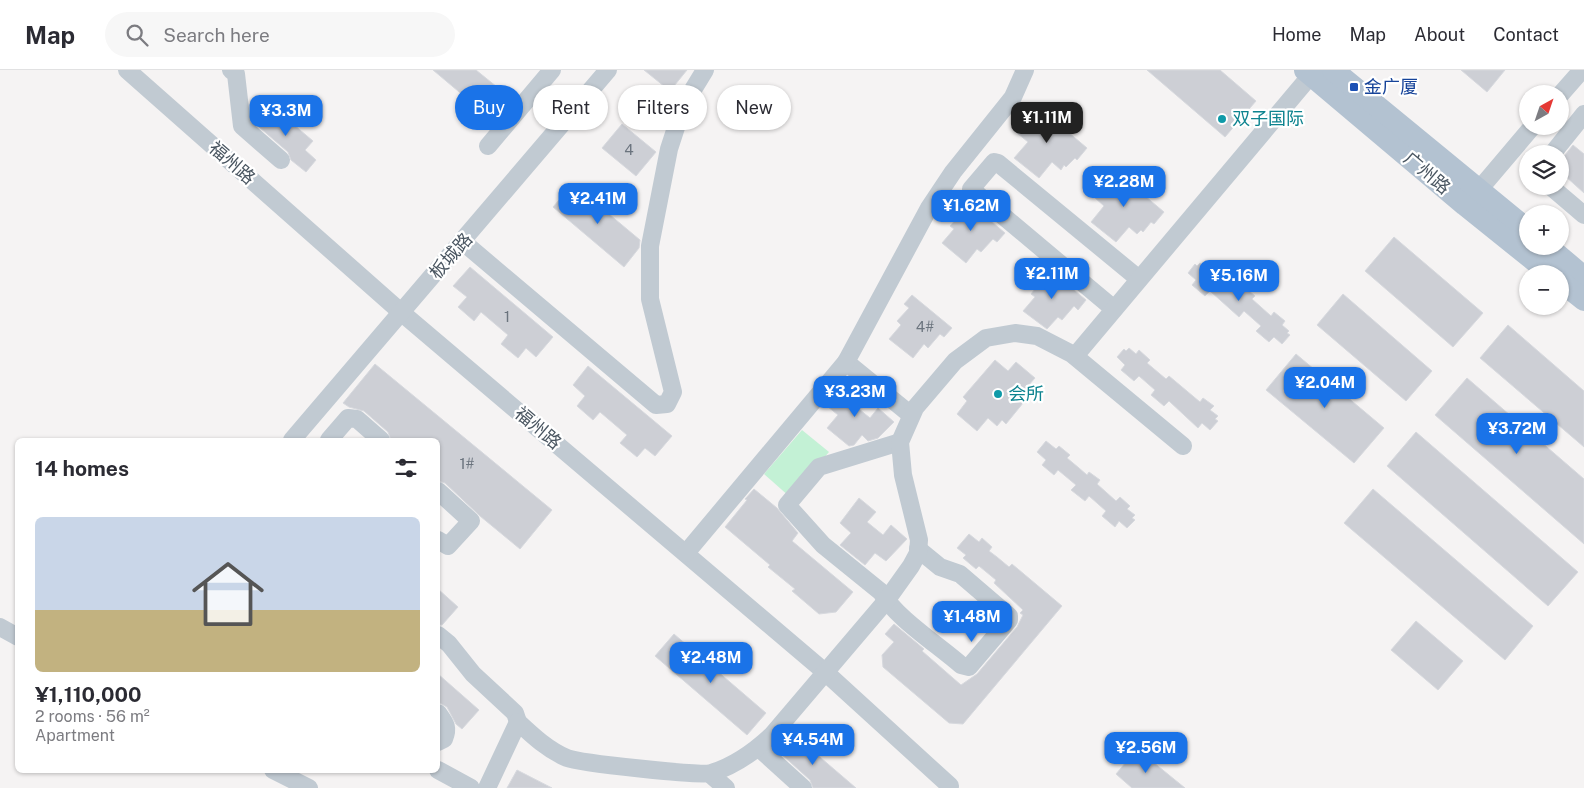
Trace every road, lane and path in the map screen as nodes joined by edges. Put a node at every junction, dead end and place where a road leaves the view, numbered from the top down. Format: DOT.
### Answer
graph roads {
  1 [pos="127,70"];
  2 [pos="231,70"];
  3 [pos="552,70"];
  4 [pos="608,70"];
  5 [pos="705,70"];
  6 [pos="1025,70"];
  7 [pos="1334,70"];
  8 [pos="1582,70"];
  9 [pos="1308,72"];
  10 [pos="1569,85"];
  11 [pos="1583,117"];
  12 [pos="1525,135"];
  13 [pos="1560,145"];
  14 [pos="488,146"];
  15 [pos="281,160"];
  16 [pos="953,172"];
  17 [pos="971,189"];
  18 [pos="1561,195"];
  19 [pos="1472,197"];
  20 [pos="1584,215"];
  21 [pos="1519,225"];
  22 [pos="463,242"];
  23 [pos="1558,255"];
  24 [pos="1542,265"];
  25 [pos="1584,277"];
  26 [pos="1139,278"];
  27 [pos="1569,288"];
  28 [pos="1584,300"];
  29 [pos="1114,309"];
  30 [pos="402,313"];
  31 [pos="1075,356"];
  32 [pos="846,362"];
  33 [pos="911,415"];
  34 [pos="294,438"];
  35 [pos="331,438"];
  36 [pos="379,438"];
  37 [pos="900,442"];
  38 [pos="1183,446"];
  39 [pos="440,493"];
  40 [pos="440,541"];
  41 [pos="918,549"];
  42 [pos="686,553"];
  43 [pos="886,601"];
  44 [pos="0,627"];
  45 [pos="15,634"];
  46 [pos="440,637"];
  47 [pos="826,672"];
  48 [pos="440,716"];
  49 [pos="518,722"];
  50 [pos="440,741"];
  51 [pos="759,748"];
  52 [pos="440,771"];
  53 [pos="279,773"];
  54 [pos="710,774"];
  55 [pos="949,787"];
  56 [pos="309,788"];
  57 [pos="471,788"];
  58 [pos="487,788"];
  59 [pos="726,788"];
  60 [pos="802,788"];
  1 -- 30 [label="street, 福州路"];
  2 -- 15 [label="street"];
  3 -- 14 [label="street"];
  4 -- 22 [label="street, 板城路"];
  5 -- 22 [label="street"];
  6 -- 16 [label="street"];
  7 -- 19 [label="main road, 广州路"];
  8 -- 10 [label="street"];
  9 -- 19 [label="main road, 广州路"];
  9 -- 26 [label="street"];
  11 -- 13 [label="street"];
  12 -- 19 [label="street"];
  16 -- 17 [label="street"];
  16 -- 32 [label="street"];
  17 -- 26 [label="street"];
  17 -- 29 [label="street"];
  18 -- 20 [label="street"];
  19 -- 21 [label="main road, 广州路"];
  19 -- 24 [label="main road, 广州路"];
  22 -- 30 [label="street, 板城路"];
  23 -- 25 [label="main road"];
  26 -- 29 [label="street"];
  27 -- 28 [label="main road"];
  29 -- 31 [label="street"];
  30 -- 34 [label="street, 板城路"];
  30 -- 42 [label="street, 福州路"];
  31 -- 33 [label="street"];
  31 -- 38 [label="street"];
  32 -- 33 [label="street"];
  32 -- 42 [label="street"];
  33 -- 37 [label="street"];
  35 -- 36 [label="street"];
  37 -- 41 [label="street"];
  37 -- 43 [label="street"];
  39 -- 40 [label="street"];
  41 -- 43 [label="street"];
  41 -- 43 [label="street"];
  42 -- 47 [label="street, 福州路"];
  43 -- 47 [label="street"];
  44 -- 45 [label="street"];
  46 -- 49 [label="street"];
  47 -- 51 [label="street"];
  47 -- 55 [label="street, 福州路"];
  48 -- 50 [label="street"];
  49 -- 54 [label="street"];
  49 -- 58 [label="street"];
  51 -- 54 [label="street"];
  51 -- 60 [label="street"];
  52 -- 57 [label="street"];
  53 -- 56 [label="street"];
  54 -- 59 [label="street"];
}
